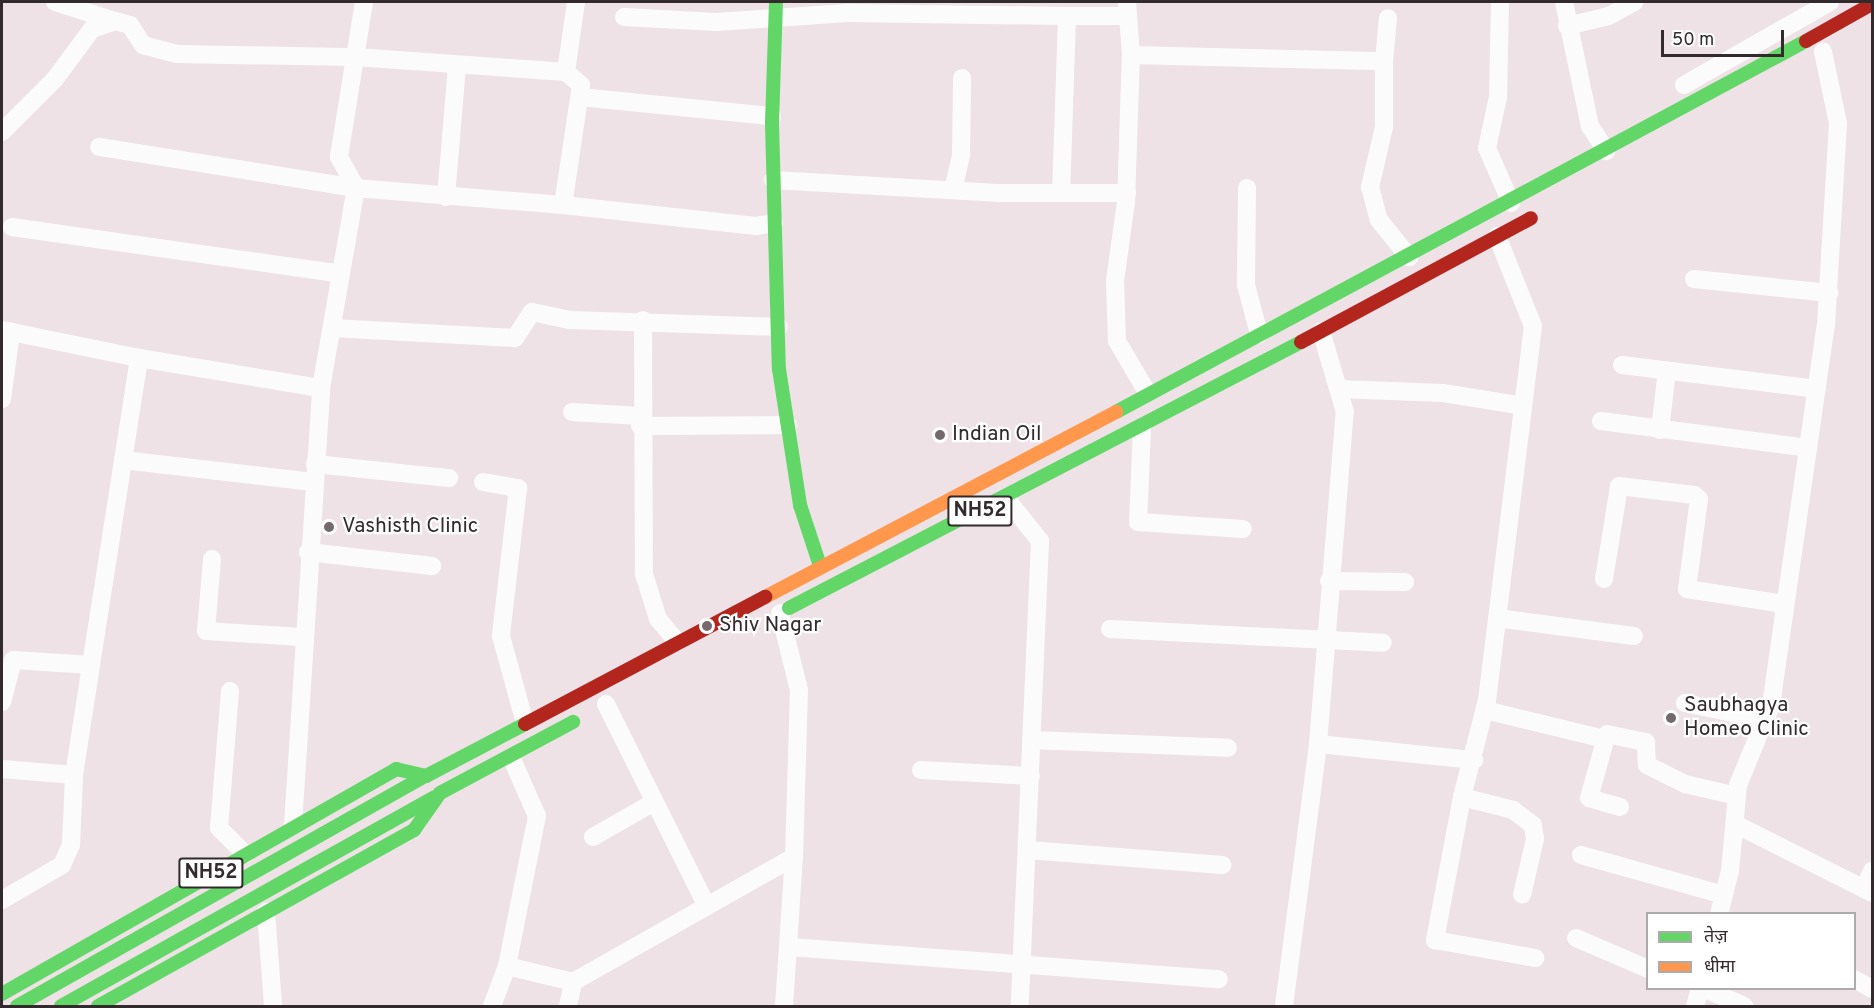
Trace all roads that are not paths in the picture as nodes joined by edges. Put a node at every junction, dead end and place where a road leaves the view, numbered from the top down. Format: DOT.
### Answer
graph roads {
  1 [pos="55,2"];
  2 [pos="363,2"];
  3 [pos="576,2"];
  4 [pos="776,2"];
  5 [pos="1500,2"];
  6 [pos="1563,2"];
  7 [pos="1634,2"];
  8 [pos="1830,2"];
  9 [pos="1872,4"];
  10 [pos="658,9"];
  11 [pos="992,9"];
  12 [pos="1127,9"];
  13 [pos="1067,16"];
  14 [pos="624,17"];
  15 [pos="1388,18"];
  16 [pos="776,20"];
  17 [pos="115,21"];
  18 [pos="1567,27"];
  19 [pos="1828,50"];
  20 [pos="1131,55"];
  21 [pos="356,57"];
  22 [pos="1384,61"];
  23 [pos="1804,64"];
  24 [pos="457,65"];
  25 [pos="566,72"];
  26 [pos="962,78"];
  27 [pos="1684,85"];
  28 [pos="580,97"];
  29 [pos="772,116"];
  30 [pos="2,132"];
  31 [pos="99,147"];
  32 [pos="1606,151"];
  33 [pos="773,180"];
  34 [pos="356,188"];
  35 [pos="1247,188"];
  36 [pos="953,190"];
  37 [pos="1061,193"];
  38 [pos="1127,193"];
  39 [pos="446,197"];
  40 [pos="1511,203"];
  41 [pos="563,205"];
  42 [pos="1546,210"];
  43 [pos="774,223"];
  44 [pos="12,227"];
  45 [pos="1497,236"];
  46 [pos="1409,256"];
  47 [pos="341,274"];
  48 [pos="1694,279"];
  49 [pos="1829,293"];
  50 [pos="642,320"];
  51 [pos="779,327"];
  52 [pos="332,328"];
  53 [pos="1321,331"];
  54 [pos="6,332"];
  55 [pos="1259,334"];
  56 [pos="139,358"];
  57 [pos="1622,364"];
  58 [pos="1667,370"];
  59 [pos="321,388"];
  60 [pos="1339,389"];
  61 [pos="1817,389"];
  62 [pos="1147,392"];
  63 [pos="2,399"];
  64 [pos="1523,406"];
  65 [pos="572,412"];
  66 [pos="640,421"];
  67 [pos="1601,421"];
  68 [pos="788,425"];
  69 [pos="1142,428"];
  70 [pos="1660,430"];
  71 [pos="1808,448"];
  72 [pos="123,460"];
  73 [pos="315,464"];
  74 [pos="448,478"];
  75 [pos="314,482"];
  76 [pos="483,482"];
  77 [pos="1006,498"];
  78 [pos="1243,529"];
  79 [pos="308,552"];
  80 [pos="212,559"];
  81 [pos="432,566"];
  82 [pos="820,566"];
  83 [pos="1604,579"];
  84 [pos="1329,581"];
  85 [pos="1405,582"];
  86 [pos="1784,604"];
  87 [pos="780,612"];
  88 [pos="1497,618"];
  89 [pos="761,622"];
  90 [pos="1110,629"];
  91 [pos="1634,636"];
  92 [pos="301,637"];
  93 [pos="677,642"];
  94 [pos="1323,643"];
  95 [pos="1383,643"];
  96 [pos="92,665"];
  97 [pos="230,691"];
  98 [pos="2,702"];
  99 [pos="1684,703"];
  100 [pos="600,707"];
  101 [pos="1485,710"];
  102 [pos="1765,720"];
  103 [pos="525,723"];
  104 [pos="1605,739"];
  105 [pos="1032,740"];
  106 [pos="1318,744"];
  107 [pos="1228,748"];
  108 [pos="512,757"];
  109 [pos="1474,760"];
  110 [pos="2,769"];
  111 [pos="921,770"];
  112 [pos="74,775"];
  113 [pos="426,776"];
  114 [pos="1031,776"];
  115 [pos="1462,796"];
  116 [pos="1737,796"];
  117 [pos="435,797"];
  118 [pos="654,802"];
  119 [pos="1620,807"];
  120 [pos="1735,824"];
  121 [pos="293,825"];
  122 [pos="593,837"];
  123 [pos="1028,850"];
  124 [pos="245,854"];
  125 [pos="1581,855"];
  126 [pos="794,857"];
  127 [pos="1222,865"];
  128 [pos="1872,871"];
  129 [pos="1868,891"];
  130 [pos="1522,895"];
  131 [pos="1724,895"];
  132 [pos="2,900"];
  133 [pos="706,905"];
  134 [pos="266,912"];
  135 [pos="1720,912"];
  136 [pos="1575,938"];
  137 [pos="790,946"];
  138 [pos="1535,958"];
  139 [pos="507,966"];
  140 [pos="1024,968"];
  141 [pos="1646,969"];
  142 [pos="1220,979"];
  143 [pos="1856,980"];
  144 [pos="573,982"];
  145 [pos="1872,989"];
  146 [pos="1701,990"];
  147 [pos="1707,990"];
  148 [pos="2,994"];
  149 [pos="17,1006"];
  150 [pos="61,1006"];
  151 [pos="98,1006"];
  152 [pos="273,1006"];
  153 [pos="492,1006"];
  154 [pos="568,1006"];
  155 [pos="784,1006"];
  156 [pos="1020,1006"];
  157 [pos="1284,1006"];
  158 [pos="1695,1006"];
  159 [pos="1744,1006"];
  1 -- 17 [label="street"];
  2 -- 21 [label="street"];
  3 -- 25 [label="street"];
  4 -- 16 [label="main road"];
  5 -- 40 [label="street"];
  6 -- 18 [label="street"];
  7 -- 18 [label="street"];
  8 -- 27 [label="street"];
  9 -- 32 [label="main road, NH52"];
  10 -- 14 [label="street"];
  10 -- 16 [label="street"];
  11 -- 13 [label="street"];
  11 -- 16 [label="street"];
  12 -- 13 [label="street"];
  12 -- 20 [label="street"];
  13 -- 37 [label="street"];
  15 -- 22 [label="street"];
  16 -- 29 [label="main road"];
  17 -- 21 [label="street"];
  17 -- 30 [label="street"];
  18 -- 32 [label="street"];
  19 -- 23 [label="main road"];
  19 -- 49 [label="street"];
  20 -- 22 [label="street"];
  20 -- 38 [label="street"];
  21 -- 24 [label="street"];
  21 -- 34 [label="street"];
  22 -- 46 [label="street"];
  24 -- 25 [label="street"];
  24 -- 39 [label="street"];
  25 -- 28 [label="street"];
  26 -- 36 [label="street"];
  28 -- 29 [label="street"];
  28 -- 41 [label="street"];
  29 -- 33 [label="main road"];
  31 -- 34 [label="street"];
  32 -- 40 [label="main road, NH52"];
  33 -- 36 [label="street"];
  33 -- 43 [label="main road"];
  34 -- 39 [label="street"];
  34 -- 47 [label="street"];
  35 -- 55 [label="street"];
  36 -- 37 [label="street"];
  37 -- 38 [label="street"];
  38 -- 62 [label="street"];
  39 -- 41 [label="street"];
  40 -- 46 [label="main road, NH52"];
  41 -- 43 [label="street"];
  42 -- 45 [label="main road, NH52"];
  43 -- 51 [label="main road"];
  44 -- 47 [label="street"];
  45 -- 53 [label="main road, NH52"];
  45 -- 64 [label="street"];
  46 -- 55 [label="main road, NH52"];
  47 -- 52 [label="street"];
  48 -- 49 [label="street"];
  49 -- 61 [label="street"];
  50 -- 51 [label="street"];
  50 -- 52 [label="street"];
  50 -- 66 [label="street"];
  51 -- 68 [label="main road"];
  52 -- 59 [label="street"];
  53 -- 60 [label="street"];
  53 -- 69 [label="main road, NH52"];
  54 -- 56 [label="street"];
  54 -- 63 [label="street"];
  55 -- 62 [label="main road, NH52"];
  56 -- 59 [label="street"];
  56 -- 72 [label="street"];
  57 -- 58 [label="street"];
  58 -- 61 [label="street"];
  58 -- 70 [label="street"];
  59 -- 73 [label="street"];
  60 -- 64 [label="street"];
  60 -- 84 [label="street"];
  61 -- 71 [label="street"];
  62 -- 82 [label="main road, NH52"];
  64 -- 88 [label="street"];
  65 -- 66 [label="street"];
  66 -- 68 [label="street"];
  66 -- 93 [label="street"];
  67 -- 70 [label="street"];
  68 -- 82 [label="main road"];
  69 -- 77 [label="main road, NH52"];
  69 -- 78 [label="street"];
  70 -- 71 [label="street"];
  71 -- 86 [label="street"];
  72 -- 75 [label="street"];
  72 -- 96 [label="street"];
  73 -- 74 [label="street"];
  73 -- 75 [label="street"];
  75 -- 79 [label="street"];
  76 -- 103 [label="street"];
  77 -- 87 [label="main road, NH52"];
  77 -- 105 [label="street"];
  79 -- 81 [label="street"];
  79 -- 92 [label="street"];
  80 -- 92 [label="street"];
  82 -- 93 [label="main road, NH52"];
  83 -- 86 [label="street"];
  84 -- 85 [label="street"];
  84 -- 94 [label="street"];
  86 -- 102 [label="street"];
  87 -- 89 [label="main road, NH52"];
  87 -- 126 [label="street"];
  88 -- 91 [label="street"];
  88 -- 101 [label="street"];
  90 -- 94 [label="street"];
  92 -- 121 [label="street"];
  93 -- 103 [label="main road, NH52"];
  94 -- 95 [label="street"];
  94 -- 106 [label="street"];
  96 -- 98 [label="street"];
  96 -- 112 [label="street"];
  97 -- 124 [label="street"];
  99 -- 102 [label="street"];
  100 -- 108 [label="main road"];
  100 -- 118 [label="street"];
  101 -- 104 [label="street"];
  101 -- 109 [label="street"];
  102 -- 116 [label="street"];
  103 -- 113 [label="main road, NH52"];
  104 -- 116 [label="street"];
  104 -- 119 [label="street"];
  105 -- 107 [label="street"];
  105 -- 114 [label="street"];
  106 -- 109 [label="street"];
  106 -- 157 [label="street"];
  108 -- 117 [label="main road"];
  108 -- 139 [label="street"];
  109 -- 115 [label="street"];
  110 -- 112 [label="street"];
  111 -- 114 [label="street"];
  112 -- 132 [label="street"];
  113 -- 121 [label="main road, NH52"];
  113 -- 149 [label="main road"];
  114 -- 123 [label="street"];
  115 -- 130 [label="street"];
  115 -- 138 [label="street"];
  116 -- 120 [label="street"];
  117 -- 134 [label="main road, NH52"];
  117 -- 150 [label="main road"];
  118 -- 122 [label="street"];
  118 -- 133 [label="street"];
  120 -- 129 [label="street"];
  120 -- 131 [label="street"];
  121 -- 124 [label="main road, NH52"];
  123 -- 127 [label="street"];
  123 -- 140 [label="street"];
  124 -- 148 [label="main road, NH52"];
  125 -- 131 [label="street"];
  126 -- 133 [label="street"];
  126 -- 137 [label="street"];
  128 -- 129 [label="street"];
  131 -- 135 [label="street"];
  133 -- 144 [label="street"];
  134 -- 151 [label="main road, NH52"];
  134 -- 152 [label="street"];
  136 -- 141 [label="street"];
  137 -- 140 [label="street"];
  137 -- 155 [label="street"];
  139 -- 144 [label="street"];
  139 -- 153 [label="street"];
  140 -- 142 [label="street"];
  140 -- 156 [label="street"];
  143 -- 145 [label="street"];
  144 -- 154 [label="street"];
  146 -- 158 [label="street"];
  147 -- 159 [label="street"];
}
